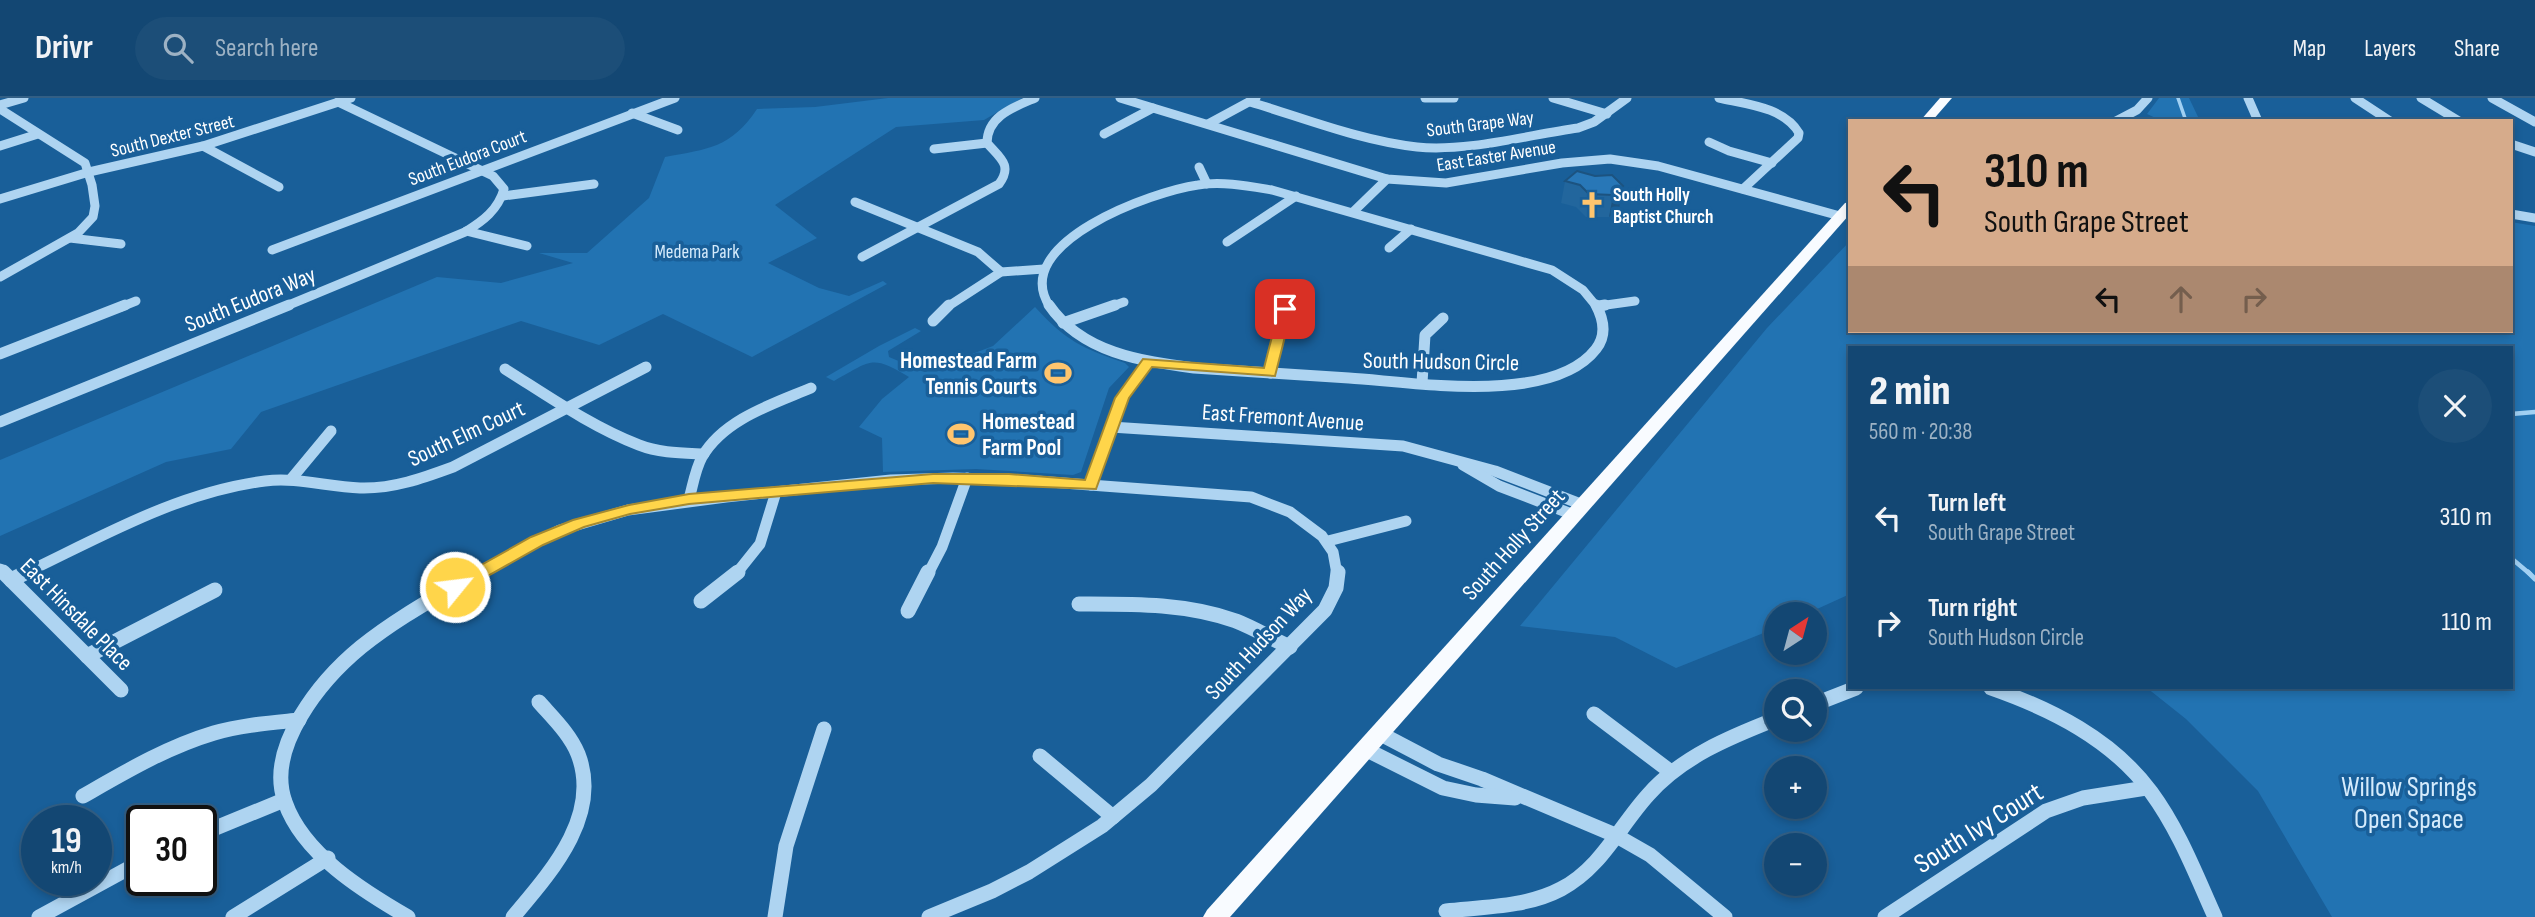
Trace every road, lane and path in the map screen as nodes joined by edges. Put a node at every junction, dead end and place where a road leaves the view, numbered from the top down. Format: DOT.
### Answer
graph roads {
  1 [pos="24,98"];
  2 [pos="351,98"];
  3 [pos="675,98"];
  4 [pos="1035,98"];
  5 [pos="1120,98"];
  6 [pos="1425,98"];
  7 [pos="1454,98"];
  8 [pos="1553,98"];
  9 [pos="1627,98"];
  10 [pos="1719,98"];
  11 [pos="1946,98"];
  12 [pos="2148,98"];
  13 [pos="2248,98"];
  14 [pos="2355,98"];
  15 [pos="2421,98"];
  16 [pos="2492,98"];
  17 [pos="1253,100"];
  18 [pos="338,102"];
  19 [pos="0,107"];
  20 [pos="1153,108"];
  21 [pos="632,113"];
  22 [pos="1607,114"];
  23 [pos="1928,119"];
  24 [pos="2120,119"];
  25 [pos="2257,119"];
  26 [pos="2387,119"];
  27 [pos="2456,119"];
  28 [pos="2535,122"];
  29 [pos="1208,124"];
  30 [pos="678,130"];
  31 [pos="38,134"];
  32 [pos="1104,134"];
  33 [pos="1709,142"];
  34 [pos="987,143"];
  35 [pos="2513,145"];
  36 [pos="0,146"];
  37 [pos="203,146"];
  38 [pos="934,149"];
  39 [pos="2535,152"];
  40 [pos="1772,163"];
  41 [pos="1199,167"];
  42 [pos="481,170"];
  43 [pos="89,172"];
  44 [pos="1387,179"];
  45 [pos="594,184"];
  46 [pos="1207,184"];
  47 [pos="279,187"];
  48 [pos="1743,189"];
  49 [pos="503,196"];
  50 [pos="1296,196"];
  51 [pos="0,199"];
  52 [pos="855,202"];
  53 [pos="1845,211"];
  54 [pos="1353,212"];
  55 [pos="2513,214"];
  56 [pos="2535,218"];
  57 [pos="919,229"];
  58 [pos="1411,229"];
  59 [pos="466,230"];
  60 [pos="70,238"];
  61 [pos="1227,242"];
  62 [pos="121,244"];
  63 [pos="527,246"];
  64 [pos="1390,248"];
  65 [pos="272,250"];
  66 [pos="862,257"];
  67 [pos="1044,269"];
  68 [pos="1001,272"];
  69 [pos="0,277"];
  70 [pos="136,301"];
  71 [pos="1635,301"];
  72 [pos="1124,302"];
  73 [pos="1598,306"];
  74 [pos="1285,309"];
  75 [pos="1443,318"];
  76 [pos="933,321"];
  77 [pos="1063,323"];
  78 [pos="0,354"];
  79 [pos="1148,362"];
  80 [pos="646,367"];
  81 [pos="505,369"];
  82 [pos="1270,373"];
  83 [pos="1422,383"];
  84 [pos="811,388"];
  85 [pos="568,408"];
  86 [pos="0,422"];
  87 [pos="1111,427"];
  88 [pos="331,430"];
  89 [pos="704,454"];
  90 [pos="292,478"];
  91 [pos="967,478"];
  92 [pos="1091,485"];
  93 [pos="776,492"];
  94 [pos="689,499"];
  95 [pos="1578,510"];
  96 [pos="1406,521"];
  97 [pos="1328,541"];
  98 [pos="0,569"];
  99 [pos="11,580"];
  100 [pos="215,590"];
  101 [pos="701,601"];
  102 [pos="1079,604"];
  103 [pos="908,611"];
  104 [pos="1290,647"];
  105 [pos="87,656"];
  106 [pos="1853,689"];
  107 [pos="1995,689"];
  108 [pos="121,690"];
  109 [pos="1827,699"];
  110 [pos="539,702"];
  111 [pos="1594,714"];
  112 [pos="299,720"];
  113 [pos="1764,724"];
  114 [pos="824,729"];
  115 [pos="1372,741"];
  116 [pos="1040,756"];
  117 [pos="1671,772"];
  118 [pos="2146,788"];
  119 [pos="83,796"];
  120 [pos="284,800"];
  121 [pos="1113,817"];
  122 [pos="217,827"];
  123 [pos="1615,835"];
  124 [pos="328,858"];
  125 [pos="126,871"];
  126 [pos="1446,911"];
  127 [pos="39,917"];
  128 [pos="233,917"];
  129 [pos="408,917"];
  130 [pos="513,917"];
  131 [pos="775,917"];
  132 [pos="929,917"];
  133 [pos="1215,917"];
  134 [pos="1725,917"];
  135 [pos="1885,917"];
  136 [pos="2215,917"];
  1 -- 19 [label="street"];
  2 -- 18 [label="street, South Dexter Street"];
  3 -- 21 [label="street, South Eudora Court"];
  4 -- 34 [label="street"];
  5 -- 20 [label="street, East Easter Avenue"];
  6 -- 7 [label="street"];
  8 -- 22 [label="street"];
  9 -- 22 [label="street, South Grape Way"];
  10 -- 40 [label="street"];
  11 -- 23 [label="main road"];
  12 -- 24 [label="street"];
  13 -- 25 [label="street"];
  14 -- 26 [label="street"];
  15 -- 27 [label="street"];
  16 -- 28 [label="street"];
  17 -- 22 [label="street, South Grape Way"];
  17 -- 29 [label="street"];
  18 -- 37 [label="street, South Dexter Street"];
  18 -- 42 [label="street"];
  19 -- 31 [label="street"];
  20 -- 29 [label="street, East Easter Avenue"];
  20 -- 32 [label="street"];
  21 -- 30 [label="street"];
  21 -- 42 [label="street, South Eudora Court"];
  29 -- 44 [label="street, East Easter Avenue"];
  31 -- 36 [label="street"];
  31 -- 43 [label="street"];
  33 -- 40 [label="street"];
  34 -- 38 [label="street"];
  34 -- 57 [label="street"];
  35 -- 39 [label="street"];
  37 -- 43 [label="street, South Dexter Street"];
  37 -- 47 [label="street"];
  40 -- 48 [label="street"];
  41 -- 46 [label="street"];
  42 -- 49 [label="street"];
  42 -- 65 [label="street, South Eudora Court"];
  43 -- 51 [label="street, South Dexter Street"];
  43 -- 60 [label="street"];
  44 -- 48 [label="street, East Easter Avenue"];
  44 -- 54 [label="street"];
  45 -- 49 [label="street"];
  46 -- 50 [label="street"];
  46 -- 67 [label="street"];
  48 -- 53 [label="street, East Easter Avenue"];
  49 -- 59 [label="street, South Eudora Way"];
  50 -- 54 [label="street"];
  50 -- 61 [label="street"];
  52 -- 57 [label="street"];
  53 -- 95 [label="main road, South Holly Street"];
  54 -- 58 [label="street"];
  55 -- 56 [label="street"];
  57 -- 66 [label="street"];
  57 -- 68 [label="street"];
  58 -- 64 [label="street"];
  58 -- 73 [label="street"];
  59 -- 63 [label="street"];
  59 -- 86 [label="street, South Eudora Way"];
  60 -- 62 [label="street"];
  60 -- 69 [label="street"];
  67 -- 68 [label="street"];
  67 -- 77 [label="street"];
  68 -- 76 [label="street"];
  70 -- 78 [label="street"];
  71 -- 73 [label="street"];
  72 -- 77 [label="street"];
  73 -- 83 [label="street, South Hudson Circle"];
  74 -- 82 [label="street"];
  75 -- 83 [label="street"];
  77 -- 79 [label="street, South Hudson Circle"];
  79 -- 82 [label="street, South Hudson Circle"];
  79 -- 87 [label="street"];
  80 -- 85 [label="street, South Elm Court"];
  81 -- 85 [label="street"];
  82 -- 83 [label="street, South Hudson Circle"];
  84 -- 89 [label="street"];
  85 -- 89 [label="street"];
  85 -- 90 [label="street, South Elm Court"];
  87 -- 92 [label="street"];
  87 -- 95 [label="street, East Fremont Avenue"];
  88 -- 90 [label="street"];
  89 -- 94 [label="street"];
  90 -- 99 [label="street, South Elm Court"];
  91 -- 92 [label="street"];
  91 -- 93 [label="street"];
  91 -- 103 [label="street"];
  92 -- 97 [label="street"];
  93 -- 94 [label="street"];
  93 -- 101 [label="street"];
  94 -- 112 [label="street"];
  95 -- 115 [label="main road, South Holly Street"];
  96 -- 97 [label="street"];
  97 -- 104 [label="street, South Hudson Way"];
  98 -- 99 [label="street, East Hinsdale Place"];
  99 -- 105 [label="street, East Hinsdale Place"];
  100 -- 105 [label="street"];
  102 -- 104 [label="street"];
  104 -- 121 [label="street, South Hudson Way"];
  105 -- 108 [label="street, East Hinsdale Place"];
  106 -- 109 [label="street"];
  107 -- 118 [label="street"];
  110 -- 130 [label="street"];
  111 -- 117 [label="street"];
  112 -- 119 [label="street"];
  112 -- 120 [label="street"];
  113 -- 117 [label="street"];
  114 -- 131 [label="street"];
  115 -- 123 [label="street"];
  115 -- 133 [label="main road, South Holly Street"];
  116 -- 121 [label="street"];
  117 -- 123 [label="street"];
  118 -- 135 [label="street, South Ivy Court"];
  118 -- 136 [label="street"];
  120 -- 122 [label="street"];
  120 -- 124 [label="street"];
  121 -- 132 [label="street, South Hudson Way"];
  123 -- 126 [label="street"];
  123 -- 134 [label="street"];
  124 -- 128 [label="street"];
  124 -- 129 [label="street"];
  125 -- 127 [label="street"];
}
